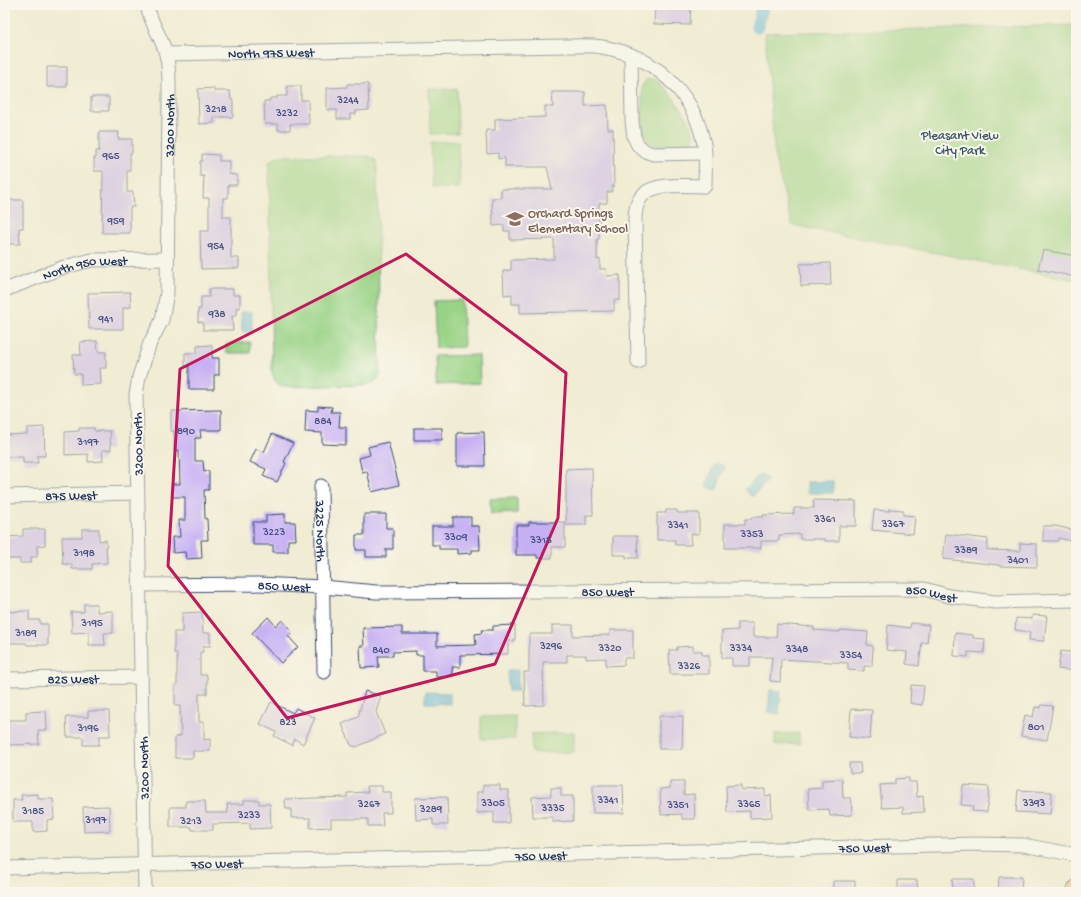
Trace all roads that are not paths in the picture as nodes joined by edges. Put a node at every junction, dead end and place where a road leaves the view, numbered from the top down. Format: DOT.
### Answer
graph roads {
  1 [pos="147,5"];
  2 [pos="166,54"];
  3 [pos="631,55"];
  4 [pos="704,153"];
  5 [pos="167,260"];
  6 [pos="5,290"];
  7 [pos="638,362"];
  8 [pos="321,486"];
  9 [pos="137,494"];
  10 [pos="5,496"];
  11 [pos="139,585"];
  12 [pos="323,587"];
  13 [pos="1076,600"];
  14 [pos="324,672"];
  15 [pos="141,677"];
  16 [pos="5,679"];
  17 [pos="1076,855"];
  18 [pos="145,864"];
  19 [pos="5,868"];
  20 [pos="145,892"];
  1 -- 2 [label="street, 3200 North"];
  2 -- 3 [label="street, North 975 West"];
  2 -- 5 [label="street, 3200 North"];
  3 -- 4 [label="street, North 975 West"];
  3 -- 4 [label="street"];
  4 -- 7 [label="street, North 975 West"];
  5 -- 6 [label="street, North 950 West"];
  5 -- 9 [label="street, 3200 North"];
  8 -- 12 [label="street, 3225 North"];
  9 -- 10 [label="street, 875 West"];
  9 -- 11 [label="street, 3200 North"];
  11 -- 12 [label="street, 850 West"];
  11 -- 15 [label="street, 3200 North"];
  12 -- 13 [label="street, 850 West"];
  12 -- 14 [label="street, 3225 North"];
  15 -- 16 [label="street, 825 West"];
  15 -- 18 [label="street, 3200 North"];
  17 -- 18 [label="street, 750 West"];
  18 -- 19 [label="street, 750 West"];
  18 -- 20 [label="street, 3200 North"];
}
